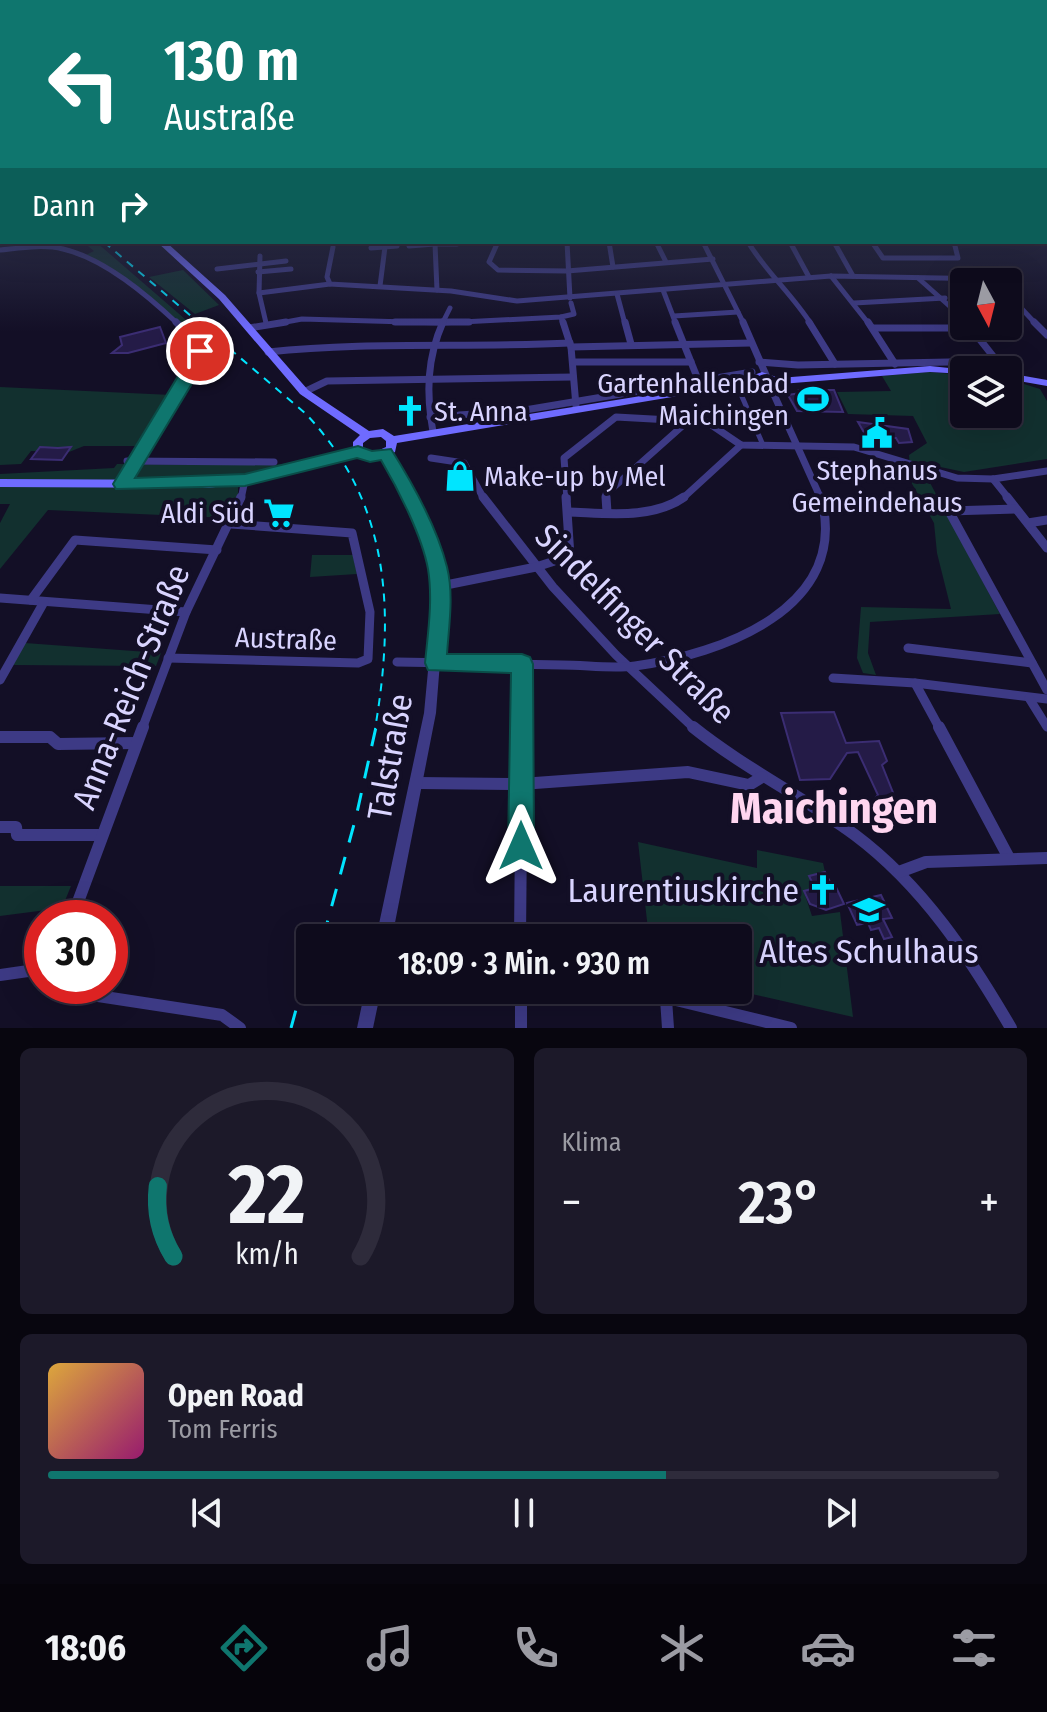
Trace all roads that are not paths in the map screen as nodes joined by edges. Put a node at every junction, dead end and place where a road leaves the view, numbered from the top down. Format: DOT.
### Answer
graph roads {
  1 [pos="163,244"];
  2 [pos="435,244"];
  3 [pos="457,244"];
  4 [pos="501,244"];
  5 [pos="567,244"];
  6 [pos="609,244"];
  7 [pos="657,244"];
  8 [pos="704,244"];
  9 [pos="750,244"];
  10 [pos="791,244"];
  11 [pos="835,244"];
  12 [pos="873,244"];
  13 [pos="954,244"];
  14 [pos="397,246"];
  15 [pos="409,246"];
  16 [pos="333,247"];
  17 [pos="385,247"];
  18 [pos="371,248"];
  19 [pos="0,250"];
  20 [pos="883,258"];
  21 [pos="713,259"];
  22 [pos="260,260"];
  23 [pos="286,261"];
  24 [pos="666,262"];
  25 [pos="613,267"];
  26 [pos="217,269"];
  27 [pos="291,269"];
  28 [pos="567,271"];
  29 [pos="258,272"];
  30 [pos="831,276"];
  31 [pos="853,276"];
  32 [pos="809,277"];
  33 [pos="894,277"];
  34 [pos="918,278"];
  35 [pos="950,279"];
  36 [pos="777,280"];
  37 [pos="725,283"];
  38 [pos="330,284"];
  39 [pos="380,286"];
  40 [pos="437,290"];
  41 [pos="663,290"];
  42 [pos="259,293"];
  43 [pos="617,294"];
  44 [pos="945,298"];
  45 [pos="570,301"];
  46 [pos="854,303"];
  47 [pos="950,304"];
  48 [pos="450,308"];
  49 [pos="1022,309"];
  50 [pos="738,312"];
  51 [pos="674,316"];
  52 [pos="561,317"];
  53 [pos="266,323"];
  54 [pos="442,323"];
  55 [pos="950,327"];
  56 [pos="249,328"];
  57 [pos="873,328"];
  58 [pos="1047,335"];
  59 [pos="981,340"];
  60 [pos="751,343"];
  61 [pos="631,344"];
  62 [pos="684,344"];
  63 [pos="570,345"];
  64 [pos="431,348"];
  65 [pos="268,352"];
  66 [pos="995,356"];
  67 [pos="573,362"];
  68 [pos="691,362"];
  69 [pos="759,362"];
  70 [pos="950,362"];
  71 [pos="835,364"];
  72 [pos="895,364"];
  73 [pos="950,371"];
  74 [pos="752,372"];
  75 [pos="573,377"];
  76 [pos="762,379"];
  77 [pos="1022,379"];
  78 [pos="426,380"];
  79 [pos="699,382"];
  80 [pos="1047,383"];
  81 [pos="775,384"];
  82 [pos="304,392"];
  83 [pos="740,392"];
  84 [pos="577,406"];
  85 [pos="430,417"];
  86 [pos="688,421"];
  87 [pos="433,432"];
  88 [pos="367,435"];
  89 [pos="392,440"];
  90 [pos="796,444"];
  91 [pos="741,445"];
  92 [pos="763,445"];
  93 [pos="358,452"];
  94 [pos="385,453"];
  95 [pos="431,458"];
  96 [pos="127,461"];
  97 [pos="137,461"];
  98 [pos="274,462"];
  99 [pos="1047,471"];
  100 [pos="993,479"];
  101 [pos="245,480"];
  102 [pos="0,483"];
  103 [pos="122,484"];
  104 [pos="1016,509"];
  105 [pos="568,512"];
  106 [pos="607,512"];
  107 [pos="1047,520"];
  108 [pos="1028,523"];
  109 [pos="231,524"];
  110 [pos="1047,548"];
  111 [pos="217,550"];
  112 [pos="536,567"];
  113 [pos="441,586"];
  114 [pos="0,598"];
  115 [pos="31,600"];
  116 [pos="44,602"];
  117 [pos="186,612"];
  118 [pos="908,648"];
  119 [pos="168,658"];
  120 [pos="397,662"];
  121 [pos="436,663"];
  122 [pos="1032,663"];
  123 [pos="522,664"];
  124 [pos="635,666"];
  125 [pos="833,678"];
  126 [pos="0,680"];
  127 [pos="915,683"];
  128 [pos="1047,690"];
  129 [pos="1029,698"];
  130 [pos="1047,699"];
  131 [pos="1047,727"];
  132 [pos="0,737"];
  133 [pos="136,743"];
  134 [pos="762,777"];
  135 [pos="418,783"];
  136 [pos="521,784"];
  137 [pos="0,827"];
  138 [pos="102,835"];
  139 [pos="1009,858"];
  140 [pos="1047,858"];
  141 [pos="899,872"];
  142 [pos="79,900"];
  143 [pos="387,924"];
  144 [pos="520,924"];
  145 [pos="24,972"];
  146 [pos="0,975"];
  147 [pos="128,1001"];
  148 [pos="370,1004"];
  149 [pos="521,1004"];
  150 [pos="666,1004"];
  151 [pos="688,1004"];
  152 [pos="240,1028"];
  153 [pos="365,1028"];
  154 [pos="521,1028"];
  155 [pos="668,1028"];
  156 [pos="791,1028"];
  157 [pos="1011,1028"];
  1 -- 56 [label="main road"];
  2 -- 3 [label="street"];
  2 -- 15 [label="street"];
  2 -- 40 [label="street"];
  4 -- 28 [label="street"];
  5 -- 28 [label="street"];
  6 -- 25 [label="street"];
  7 -- 24 [label="street"];
  8 -- 21 [label="street"];
  9 -- 36 [label="street"];
  10 -- 32 [label="street"];
  11 -- 31 [label="street"];
  12 -- 20 [label="street"];
  13 -- 20 [label="street"];
  14 -- 17 [label="street"];
  16 -- 38 [label="street"];
  17 -- 18 [label="street"];
  17 -- 39 [label="street"];
  19 -- 97 [label="street"];
  20 -- 33 [label="street"];
  21 -- 24 [label="street"];
  21 -- 37 [label="street"];
  22 -- 23 [label="street"];
  22 -- 26 [label="street"];
  22 -- 29 [label="street"];
  24 -- 25 [label="street"];
  25 -- 28 [label="street"];
  27 -- 29 [label="street"];
  28 -- 45 [label="street"];
  29 -- 42 [label="street"];
  30 -- 31 [label="street"];
  30 -- 32 [label="street"];
  30 -- 46 [label="street"];
  31 -- 33 [label="street"];
  32 -- 36 [label="street"];
  33 -- 34 [label="street"];
  34 -- 35 [label="street"];
  34 -- 44 [label="street"];
  36 -- 37 [label="street"];
  36 -- 71 [label="street"];
  37 -- 41 [label="street"];
  37 -- 50 [label="street"];
  38 -- 39 [label="street"];
  38 -- 42 [label="street"];
  39 -- 40 [label="street"];
  40 -- 45 [label="street"];
  41 -- 43 [label="street"];
  41 -- 51 [label="street"];
  42 -- 53 [label="street"];
  43 -- 45 [label="street"];
  43 -- 61 [label="street"];
  44 -- 46 [label="street"];
  44 -- 47 [label="street"];
  45 -- 52 [label="street"];
  46 -- 57 [label="street"];
  48 -- 54 [label="street"];
  49 -- 58 [label="street"];
  50 -- 51 [label="street"];
  50 -- 60 [label="street"];
  51 -- 62 [label="street"];
  52 -- 54 [label="street"];
  52 -- 63 [label="street"];
  53 -- 54 [label="street"];
  53 -- 56 [label="street"];
  54 -- 64 [label="street"];
  55 -- 57 [label="street"];
  56 -- 65 [label="main road"];
  57 -- 72 [label="street"];
  59 -- 66 [label="street"];
  60 -- 62 [label="street"];
  60 -- 69 [label="street"];
  61 -- 62 [label="street"];
  61 -- 63 [label="street"];
  62 -- 68 [label="street"];
  63 -- 64 [label="street"];
  63 -- 67 [label="street"];
  64 -- 65 [label="street"];
  64 -- 78 [label="street"];
  65 -- 82 [label="main road"];
  67 -- 68 [label="street"];
  67 -- 75 [label="street"];
  68 -- 79 [label="street"];
  69 -- 71 [label="street"];
  69 -- 76 [label="street"];
  70 -- 72 [label="street"];
  71 -- 72 [label="street"];
  73 -- 81 [label="main road"];
  74 -- 79 [label="street"];
  75 -- 78 [label="street"];
  75 -- 84 [label="street"];
  76 -- 81 [label="main road"];
  76 -- 84 [label="main road"];
  77 -- 80 [label="main road"];
  78 -- 82 [label="street"];
  78 -- 85 [label="street"];
  79 -- 84 [label="street"];
  81 -- 90 [label="street"];
  82 -- 88 [label="main road"];
  83 -- 92 [label="street"];
  84 -- 85 [label="street"];
  84 -- 87 [label="main road"];
  85 -- 87 [label="street"];
  86 -- 91 [label="street"];
  86 -- 105 [label="street"];
  86 -- 106 [label="street"];
  87 -- 89 [label="main road"];
  88 -- 89 [label="main road"];
  88 -- 93 [label="main road"];
  89 -- 94 [label="main road"];
  90 -- 92 [label="street"];
  90 -- 100 [label="street"];
  90 -- 124 [label="street"];
  91 -- 92 [label="street"];
  91 -- 106 [label="street"];
  93 -- 94 [label="main road"];
  93 -- 101 [label="main road"];
  94 -- 113 [label="street, Talstraße"];
  95 -- 112 [label="street, Sindelfinger Straße"];
  96 -- 97 [label="street"];
  97 -- 98 [label="street"];
  97 -- 103 [label="street"];
  99 -- 100 [label="street"];
  100 -- 104 [label="street"];
  101 -- 103 [label="main road"];
  101 -- 109 [label="street, Anna-Reich-Straße"];
  102 -- 103 [label="main road"];
  104 -- 108 [label="street"];
  104 -- 122 [label="street"];
  105 -- 106 [label="street"];
  105 -- 112 [label="street"];
  107 -- 108 [label="street"];
  108 -- 110 [label="street"];
  109 -- 111 [label="street, Anna-Reich-Straße"];
  109 -- 119 [label="street, Austraße"];
  111 -- 115 [label="street"];
  111 -- 117 [label="street, Anna-Reich-Straße"];
  112 -- 113 [label="street"];
  112 -- 124 [label="street, Sindelfinger Straße"];
  113 -- 121 [label="street, Talstraße"];
  114 -- 115 [label="street"];
  115 -- 116 [label="street"];
  116 -- 117 [label="street"];
  116 -- 126 [label="street"];
  117 -- 119 [label="street, Anna-Reich-Straße"];
  118 -- 122 [label="street"];
  119 -- 133 [label="street, Anna-Reich-Straße"];
  120 -- 121 [label="street"];
  121 -- 123 [label="street"];
  121 -- 135 [label="street, Talstraße"];
  122 -- 128 [label="street"];
  123 -- 124 [label="street"];
  123 -- 136 [label="street"];
  124 -- 134 [label="street, Sindelfinger Straße"];
  125 -- 127 [label="street"];
  127 -- 129 [label="street"];
  127 -- 139 [label="street"];
  129 -- 130 [label="street"];
  129 -- 131 [label="street"];
  132 -- 133 [label="street"];
  133 -- 138 [label="street, Anna-Reich-Straße"];
  134 -- 136 [label="street"];
  134 -- 141 [label="street, Sindelfinger Straße"];
  135 -- 136 [label="street"];
  135 -- 143 [label="street, Talstraße"];
  136 -- 144 [label="street"];
  137 -- 138 [label="street"];
  138 -- 142 [label="street, Anna-Reich-Straße"];
  139 -- 140 [label="street"];
  139 -- 141 [label="street"];
  141 -- 157 [label="street, Sindelfinger Straße"];
  145 -- 146 [label="street"];
  147 -- 152 [label="street"];
  148 -- 153 [label="street"];
  149 -- 154 [label="street"];
  150 -- 155 [label="street"];
  151 -- 156 [label="street"];
}
